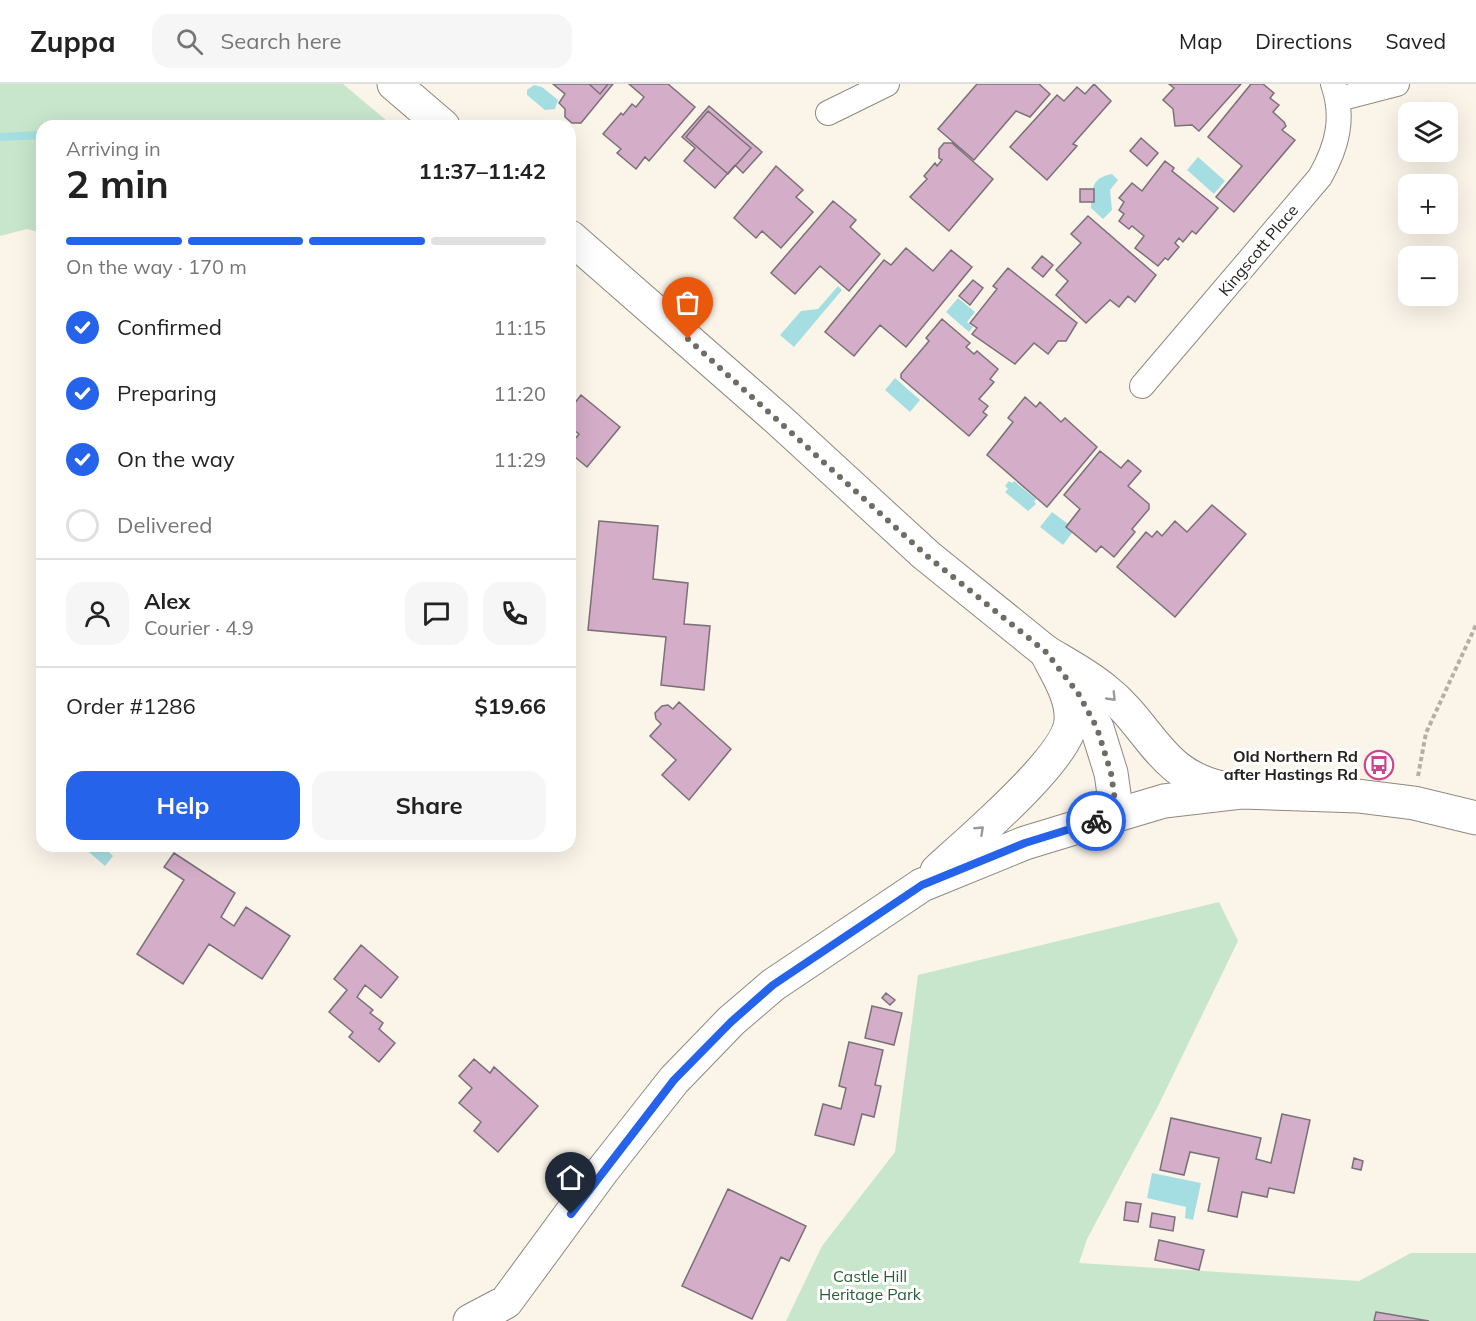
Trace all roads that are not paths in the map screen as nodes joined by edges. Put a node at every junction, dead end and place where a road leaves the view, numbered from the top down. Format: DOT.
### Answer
graph roads {
  1 [pos="394,84"];
  2 [pos="887,84"];
  3 [pos="1397,84"];
  4 [pos="1336,91"];
  5 [pos="828,113"];
  6 [pos="435,120"];
  7 [pos="576,242"];
  8 [pos="1142,386"];
  9 [pos="1046,652"];
  10 [pos="1241,792"];
  11 [pos="1117,815"];
  12 [pos="1476,818"];
  13 [pos="922,885"];
  14 [pos="504,1312"];
  15 [pos="470,1321"];
  1 -- 6 [label="main road"];
  2 -- 5 [label="street"];
  3 -- 4 [label="street, Kingscott Place"];
  4 -- 8 [label="street, Kingscott Place"];
  7 -- 9 [label="main road"];
  9 -- 10 [label="main road, one-way"];
  9 -- 11 [label="main road"];
  13 -- 9 [label="main road, one-way"];
  10 -- 11 [label="main road"];
  10 -- 12 [label="main road"];
  11 -- 13 [label="main road"];
  13 -- 14 [label="main road"];
  14 -- 15 [label="main road"];
}
